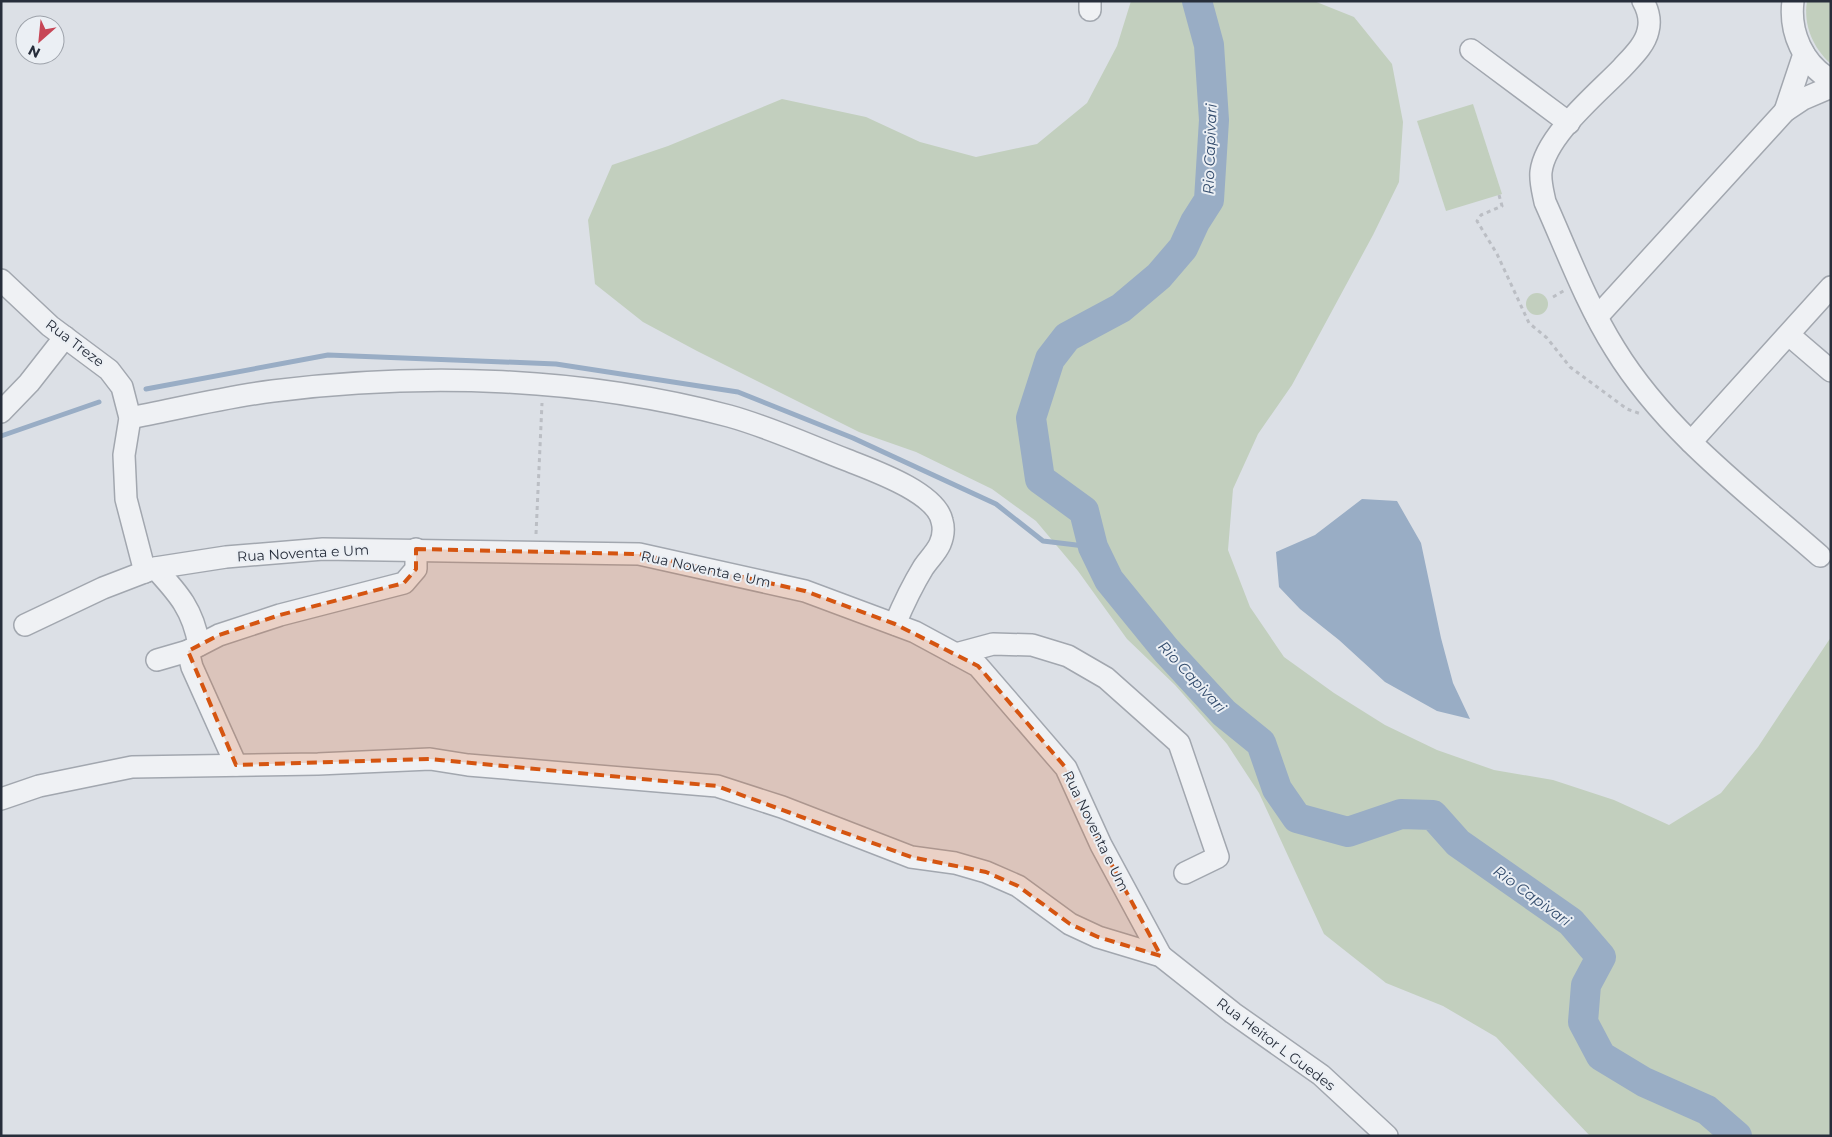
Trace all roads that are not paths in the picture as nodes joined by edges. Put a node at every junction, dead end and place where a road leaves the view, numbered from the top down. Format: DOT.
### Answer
graph roads {
  1 [pos="1643,1"];
  2 [pos="1793,1"];
  3 [pos="1471,50"];
  4 [pos="1804,54"];
  5 [pos="1831,80"];
  6 [pos="1831,87"];
  7 [pos="1785,112"];
  8 [pos="1568,123"];
  9 [pos="1,280"];
  10 [pos="1831,287"];
  11 [pos="1597,317"];
  12 [pos="1789,335"];
  13 [pos="66,337"];
  14 [pos="1831,371"];
  15 [pos="1,412"];
  16 [pos="130,418"];
  17 [pos="1690,442"];
  18 [pos="416,550"];
  19 [pos="1820,556"];
  20 [pos="150,570"];
  21 [pos="895,624"];
  22 [pos="25,625"];
  23 [pos="194,648"];
  24 [pos="956,654"];
  25 [pos="157,660"];
  26 [pos="236,765"];
  27 [pos="1,800"];
  28 [pos="1185,873"];
  29 [pos="1161,956"];
  30 [pos="1388,1136"];
  1 -- 8 [label="street"];
  2 -- 4 [label="street"];
  3 -- 8 [label="street"];
  4 -- 5 [label="street"];
  4 -- 7 [label="street"];
  6 -- 7 [label="street"];
  7 -- 11 [label="street"];
  8 -- 11 [label="street"];
  9 -- 13 [label="street, Rua Treze"];
  10 -- 12 [label="street"];
  11 -- 17 [label="street"];
  12 -- 14 [label="street"];
  12 -- 17 [label="street"];
  13 -- 15 [label="street"];
  13 -- 16 [label="street, Rua Treze"];
  16 -- 20 [label="street"];
  16 -- 21 [label="street"];
  17 -- 19 [label="street"];
  18 -- 20 [label="street, Rua Noventa e Um"];
  18 -- 21 [label="street, Rua Noventa e Um"];
  18 -- 23 [label="street"];
  20 -- 22 [label="street, Rua Noventa e Um"];
  20 -- 23 [label="street"];
  21 -- 24 [label="street, Rua Noventa e Um"];
  23 -- 25 [label="street"];
  23 -- 26 [label="street"];
  24 -- 28 [label="street"];
  24 -- 29 [label="street, Rua Noventa e Um"];
  26 -- 27 [label="street"];
  26 -- 29 [label="street"];
  29 -- 30 [label="street, Rua Heitor L Guedes"];
}
